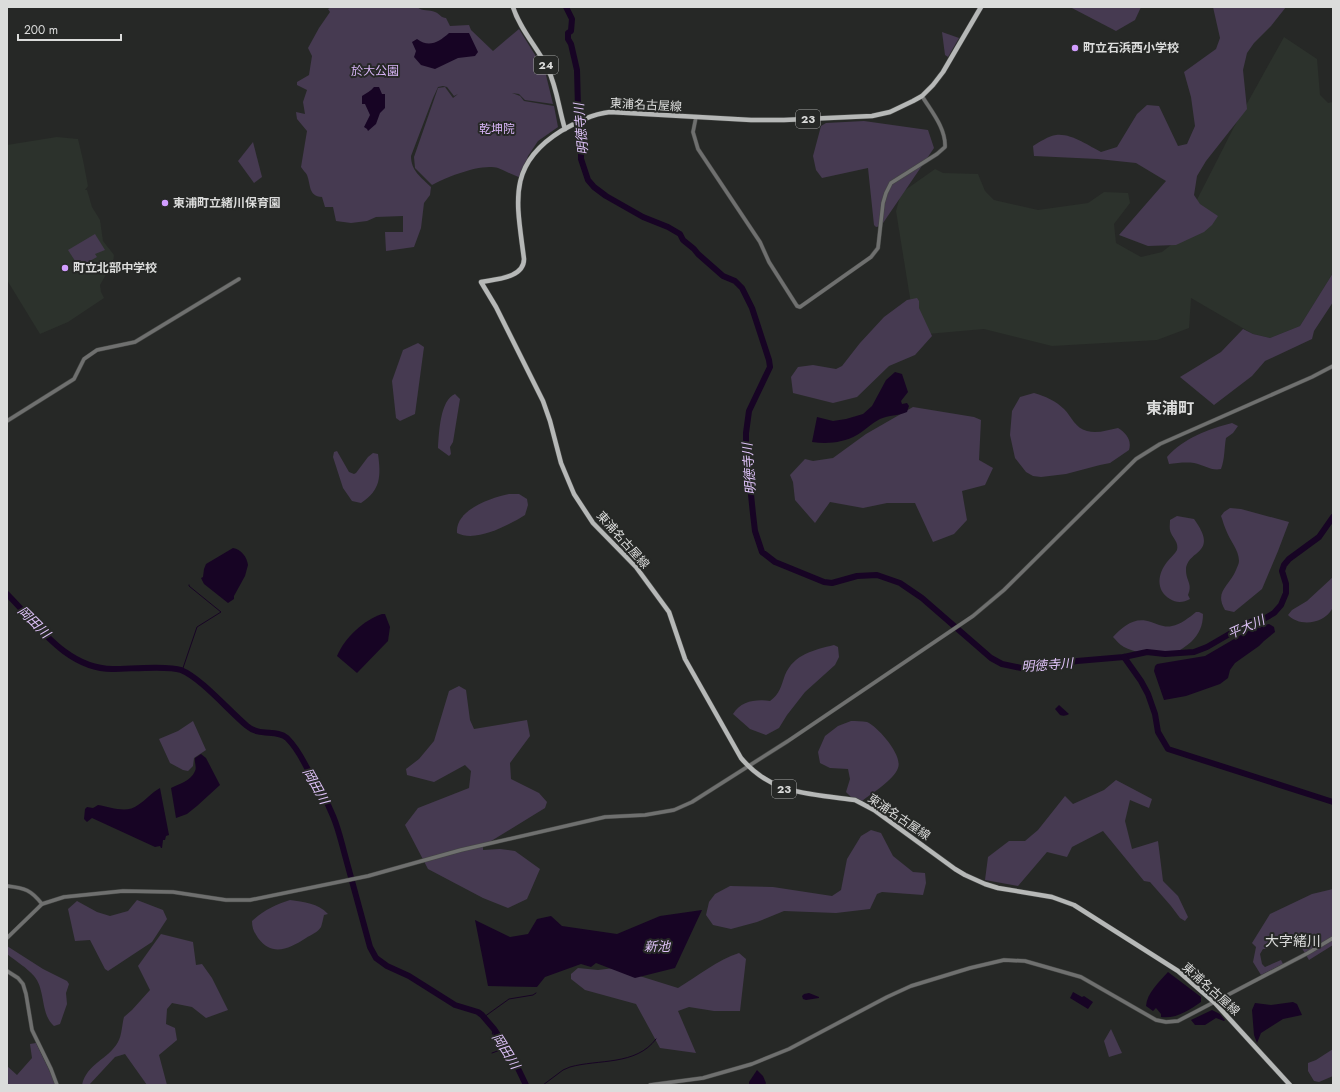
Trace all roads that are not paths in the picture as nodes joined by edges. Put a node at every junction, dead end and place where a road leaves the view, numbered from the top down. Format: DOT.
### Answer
graph roads {
  1 [pos="513,7"];
  2 [pos="981,7"];
  3 [pos="922,96"];
  4 [pos="696,117"];
  5 [pos="565,129"];
  6 [pos="239,279"];
  7 [pos="1333,366"];
  8 [pos="7,421"];
  9 [pos="748,766"];
  10 [pos="7,886"];
  11 [pos="42,904"];
  12 [pos="7,938"];
  13 [pos="1333,938"];
  14 [pos="7,971"];
  15 [pos="1215,1003"];
  16 [pos="57,1085"];
  17 [pos="650,1085"];
  18 [pos="1290,1085"];
  1 -- 5 [label="main road, 24"];
  2 -- 3 [label="main road, 東浦名古屋線 / 23"];
  3 -- 4 [label="main road, 東浦名古屋線 / 23"];
  3 -- 4 [label="street"];
  4 -- 5 [label="main road, 東浦名古屋線 / 23"];
  5 -- 9 [label="main road, 東浦名古屋線 / 23"];
  6 -- 8 [label="street"];
  7 -- 9 [label="street"];
  9 -- 11 [label="street"];
  9 -- 15 [label="main road, 東浦名古屋線 / 23"];
  10 -- 11 [label="street"];
  11 -- 12 [label="street"];
  13 -- 15 [label="street"];
  14 -- 16 [label="street"];
  15 -- 17 [label="street"];
  15 -- 18 [label="main road, 東浦名古屋線 / 23"];
}
